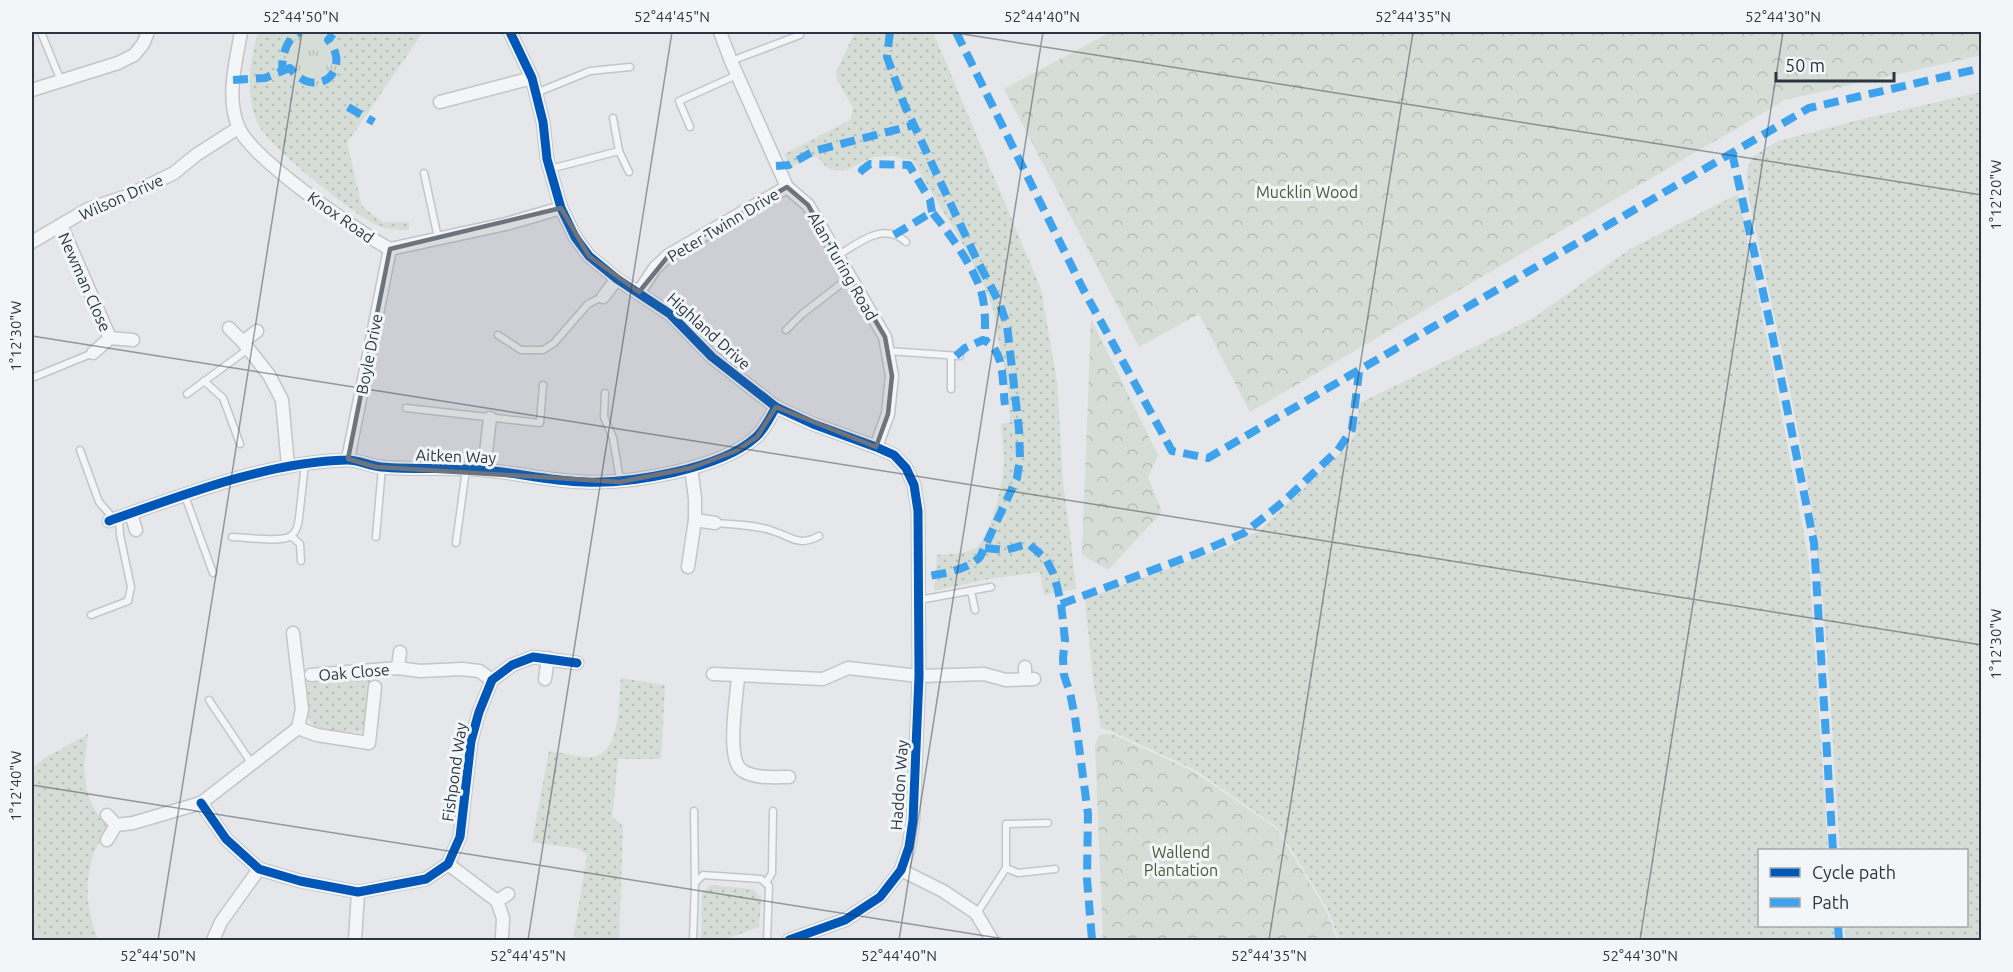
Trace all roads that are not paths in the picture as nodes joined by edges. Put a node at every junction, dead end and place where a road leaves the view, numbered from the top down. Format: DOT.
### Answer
graph roads {
  1 [pos="41,32"];
  2 [pos="148,32"];
  3 [pos="241,32"];
  4 [pos="510,32"];
  5 [pos="720,32"];
  6 [pos="800,35"];
  7 [pos="731,62"];
  8 [pos="630,67"];
  9 [pos="737,75"];
  10 [pos="532,78"];
  11 [pos="61,81"];
  12 [pos="32,90"];
  13 [pos="535,93"];
  14 [pos="440,102"];
  15 [pos="613,118"];
  16 [pos="238,128"];
  17 [pos="690,128"];
  18 [pos="619,151"];
  19 [pos="550,169"];
  20 [pos="628,172"];
  21 [pos="424,173"];
  22 [pos="787,187"];
  23 [pos="561,208"];
  24 [pos="60,225"];
  25 [pos="438,238"];
  26 [pos="32,242"];
  27 [pos="906,242"];
  28 [pos="390,249"];
  29 [pos="837,256"];
  30 [pos="850,277"];
  31 [pos="617,279"];
  32 [pos="639,292"];
  33 [pos="603,297"];
  34 [pos="229,328"];
  35 [pos="786,330"];
  36 [pos="257,331"];
  37 [pos="498,335"];
  38 [pos="110,338"];
  39 [pos="133,340"];
  40 [pos="246,345"];
  41 [pos="887,351"];
  42 [pos="93,353"];
  43 [pos="951,356"];
  44 [pos="960,356"];
  45 [pos="32,378"];
  46 [pos="204,381"];
  47 [pos="543,385"];
  48 [pos="951,389"];
  49 [pos="605,393"];
  50 [pos="187,394"];
  51 [pos="776,407"];
  52 [pos="406,408"];
  53 [pos="490,418"];
  54 [pos="240,444"];
  55 [pos="876,447"];
  56 [pos="80,450"];
  57 [pos="348,459"];
  58 [pos="306,464"];
  59 [pos="288,466"];
  60 [pos="382,467"];
  61 [pos="691,468"];
  62 [pos="466,469"];
  63 [pos="484,470"];
  64 [pos="620,483"];
  65 [pos="185,496"];
  66 [pos="131,514"];
  67 [pos="114,519"];
  68 [pos="695,520"];
  69 [pos="715,523"];
  70 [pos="136,530"];
  71 [pos="291,536"];
  72 [pos="819,536"];
  73 [pos="231,537"];
  74 [pos="376,537"];
  75 [pos="456,543"];
  76 [pos="301,561"];
  77 [pos="688,567"];
  78 [pos="213,573"];
  79 [pos="991,587"];
  80 [pos="971,591"];
  81 [pos="918,600"];
  82 [pos="975,610"];
  83 [pos="91,615"];
  84 [pos="293,633"];
  85 [pos="400,652"];
  86 [pos="548,658"];
  87 [pos="577,663"];
  88 [pos="398,668"];
  89 [pos="713,674"];
  90 [pos="311,675"];
  91 [pos="1028,675"];
  92 [pos="738,676"];
  93 [pos="919,676"];
  94 [pos="492,680"];
  95 [pos="545,680"];
  96 [pos="375,687"];
  97 [pos="209,700"];
  98 [pos="298,728"];
  99 [pos="252,764"];
  100 [pos="789,777"];
  101 [pos="201,803"];
  102 [pos="694,811"];
  103 [pos="773,811"];
  104 [pos="107,815"];
  105 [pos="1048,823"];
  106 [pos="116,825"];
  107 [pos="107,840"];
  108 [pos="448,864"];
  109 [pos="1006,868"];
  110 [pos="260,869"];
  111 [pos="1055,869"];
  112 [pos="901,870"];
  113 [pos="695,882"];
  114 [pos="766,883"];
  115 [pos="358,892"];
  116 [pos="508,894"];
  117 [pos="497,901"];
  118 [pos="976,914"];
  119 [pos="502,937"];
  120 [pos="213,940"];
  121 [pos="355,940"];
  122 [pos="693,940"];
  123 [pos="767,940"];
  124 [pos="789,940"];
  125 [pos="992,940"];
  1 -- 11 [label="lane"];
  2 -- 11 [label="street"];
  3 -- 16 [label="street, Knox Road"];
  4 -- 10 [label="street, Highland Drive"];
  5 -- 7 [label="street, Alan Turing Road"];
  6 -- 7 [label="lane"];
  7 -- 9 [label="street, Alan Turing Road"];
  8 -- 13 [label="lane"];
  9 -- 17 [label="lane"];
  9 -- 22 [label="street, Alan Turing Road"];
  10 -- 13 [label="street, Highland Drive"];
  10 -- 14 [label="street"];
  11 -- 12 [label="street"];
  13 -- 19 [label="street, Highland Drive"];
  15 -- 18 [label="lane"];
  16 -- 24 [label="street, Wilson Drive"];
  16 -- 28 [label="street, Knox Road"];
  18 -- 19 [label="lane"];
  18 -- 20 [label="lane"];
  19 -- 23 [label="street, Highland Drive"];
  21 -- 25 [label="lane"];
  22 -- 29 [label="street, Alan Turing Road"];
  22 -- 32 [label="street, Peter Twinn Drive"];
  23 -- 25 [label="street, Knox Road"];
  23 -- 31 [label="street, Highland Drive"];
  24 -- 26 [label="street, Wilson Drive"];
  24 -- 38 [label="street, Newman Close"];
  25 -- 28 [label="street, Knox Road"];
  27 -- 29 [label="lane"];
  28 -- 57 [label="street, Boyle Drive"];
  29 -- 30 [label="street, Alan Turing Road"];
  30 -- 35 [label="lane"];
  30 -- 41 [label="street, Alan Turing Road"];
  31 -- 32 [label="street, Highland Drive"];
  31 -- 33 [label="street"];
  32 -- 51 [label="street, Highland Drive"];
  33 -- 37 [label="lane"];
  34 -- 40 [label="street"];
  36 -- 40 [label="street"];
  38 -- 39 [label="street, Newman Close"];
  38 -- 42 [label="street, Newman Close"];
  40 -- 46 [label="lane"];
  40 -- 59 [label="street"];
  41 -- 43 [label="lane"];
  41 -- 55 [label="street, Alan Turing Road"];
  42 -- 45 [label="lane"];
  43 -- 44 [label="lane"];
  43 -- 48 [label="lane"];
  46 -- 50 [label="lane"];
  46 -- 54 [label="lane"];
  47 -- 53 [label="lane"];
  49 -- 64 [label="lane"];
  51 -- 55 [label="street, Highland Drive"];
  51 -- 61 [label="street, Aitken Way"];
  52 -- 53 [label="lane"];
  53 -- 63 [label="street, Aitken Way"];
  55 -- 81 [label="street, Highland Drive"];
  56 -- 67 [label="lane"];
  57 -- 58 [label="street, Aitken Way"];
  57 -- 60 [label="street, Aitken Way"];
  58 -- 59 [label="street, Aitken Way"];
  58 -- 71 [label="lane"];
  59 -- 65 [label="street, Aitken Way"];
  60 -- 62 [label="street, Aitken Way"];
  60 -- 74 [label="lane"];
  61 -- 64 [label="street, Aitken Way"];
  61 -- 68 [label="street"];
  62 -- 63 [label="street, Aitken Way"];
  62 -- 75 [label="lane"];
  63 -- 64 [label="street, Aitken Way"];
  65 -- 66 [label="street, Aitken Way"];
  65 -- 78 [label="lane"];
  66 -- 67 [label="street, Aitken Way"];
  66 -- 70 [label="street"];
  67 -- 83 [label="lane"];
  68 -- 69 [label="street"];
  68 -- 77 [label="street"];
  69 -- 72 [label="lane"];
  71 -- 73 [label="lane"];
  71 -- 76 [label="lane"];
  79 -- 80 [label="lane"];
  80 -- 81 [label="lane"];
  80 -- 82 [label="lane"];
  81 -- 93 [label="street, Haddon Way"];
  84 -- 98 [label="street"];
  85 -- 88 [label="street, Oak Close"];
  86 -- 87 [label="street"];
  86 -- 94 [label="street"];
  86 -- 95 [label="street"];
  88 -- 90 [label="street, Oak Close"];
  88 -- 94 [label="street, Oak Close"];
  89 -- 92 [label="street"];
  91 -- 93 [label="street"];
  92 -- 93 [label="street"];
  92 -- 100 [label="street"];
  93 -- 112 [label="street, Haddon Way"];
  94 -- 108 [label="street, Fishpond Way"];
  96 -- 98 [label="street"];
  97 -- 99 [label="lane"];
  98 -- 99 [label="street"];
  99 -- 101 [label="street"];
  101 -- 106 [label="street"];
  101 -- 110 [label="street"];
  102 -- 113 [label="lane"];
  103 -- 114 [label="lane"];
  104 -- 106 [label="street"];
  105 -- 109 [label="lane"];
  106 -- 107 [label="street"];
  108 -- 115 [label="street"];
  108 -- 117 [label="street"];
  109 -- 111 [label="lane"];
  109 -- 118 [label="lane"];
  110 -- 115 [label="street"];
  110 -- 120 [label="street"];
  112 -- 118 [label="street"];
  112 -- 124 [label="street, Haddon Way"];
  113 -- 114 [label="lane"];
  113 -- 122 [label="lane"];
  114 -- 123 [label="lane"];
  115 -- 121 [label="street"];
  116 -- 117 [label="street"];
  117 -- 119 [label="street"];
  118 -- 125 [label="street"];
}
